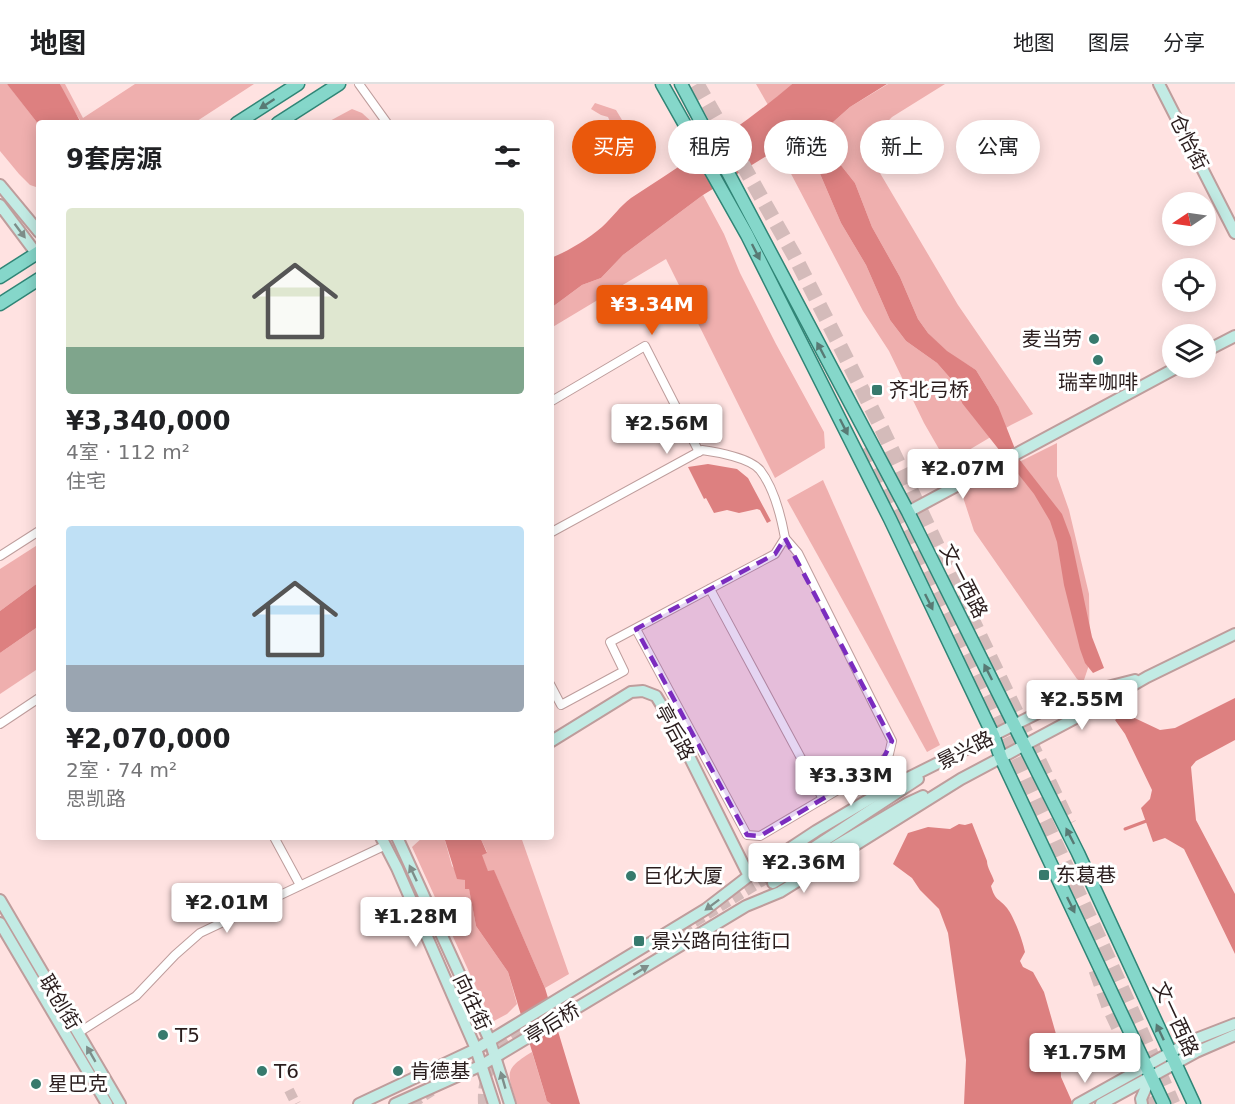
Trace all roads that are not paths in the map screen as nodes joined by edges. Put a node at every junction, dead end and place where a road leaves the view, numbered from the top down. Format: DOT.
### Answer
graph roads {
  1 [pos="298,84"];
  2 [pos="339,84"];
  3 [pos="359,84"];
  4 [pos="662,84"];
  5 [pos="681,84"];
  6 [pos="1159,84"];
  7 [pos="242,120"];
  8 [pos="283,120"];
  9 [pos="385,120"];
  10 [pos="0,185"];
  11 [pos="0,205"];
  12 [pos="36,229"];
  13 [pos="1235,233"];
  14 [pos="36,251"];
  15 [pos="36,255"];
  16 [pos="0,277"];
  17 [pos="36,281"];
  18 [pos="0,304"];
  19 [pos="1235,336"];
  20 [pos="1216,346"];
  21 [pos="1162,376"];
  22 [pos="554,400"];
  23 [pos="699,452"];
  24 [pos="908,512"];
  25 [pos="554,531"];
  26 [pos="36,533"];
  27 [pos="785,538"];
  28 [pos="0,556"];
  29 [pos="711,589"];
  30 [pos="636,629"];
  31 [pos="1235,634"];
  32 [pos="1147,677"];
  33 [pos="554,692"];
  34 [pos="36,700"];
  35 [pos="0,724"];
  36 [pos="1014,725"];
  37 [pos="993,735"];
  38 [pos="554,740"];
  39 [pos="1024,745"];
  40 [pos="948,758"];
  41 [pos="1001,758"];
  42 [pos="961,778"];
  43 [pos="823,799"];
  44 [pos="276,840"];
  45 [pos="398,840"];
  46 [pos="382,841"];
  47 [pos="749,876"];
  48 [pos="300,885"];
  49 [pos="0,900"];
  50 [pos="0,923"];
  51 [pos="582,984"];
  52 [pos="591,1000"];
  53 [pos="1235,1024"];
  54 [pos="78,1033"];
  55 [pos="1235,1035"];
  56 [pos="490,1041"];
  57 [pos="476,1049"];
  58 [pos="496,1056"];
  59 [pos="1173,1058"];
  60 [pos="482,1065"];
  61 [pos="1149,1071"];
  62 [pos="1107,1098"];
  63 [pos="107,1104"];
  64 [pos="120,1104"];
  65 [pos="359,1104"];
  66 [pos="395,1104"];
  67 [pos="494,1104"];
  68 [pos="510,1104"];
  69 [pos="1078,1104"];
  70 [pos="1142,1104"];
  71 [pos="1164,1104"];
  72 [pos="1194,1104"];
  1 -- 7 [label="main road, one-way"];
  2 -- 8 [label="main road"];
  3 -- 9 [label="street"];
  4 -- 37 [label="main road, 文一西路, one-way"];
  24 -- 5 [label="main road, 文一西路, one-way"];
  6 -- 13 [label="street, 仓怡街"];
  10 -- 12 [label="street"];
  11 -- 14 [label="street, one-way"];
  15 -- 16 [label="main road"];
  17 -- 18 [label="main road"];
  19 -- 20 [label="street"];
  21 -- 24 [label="street"];
  22 -- 23 [label="street"];
  23 -- 25 [label="street"];
  23 -- 27 [label="street"];
  36 -- 24 [label="main road, 文一西路, one-way"];
  26 -- 28 [label="street"];
  27 -- 29 [label="street"];
  27 -- 43 [label="street"];
  29 -- 30 [label="street"];
  29 -- 43 [label="street"];
  30 -- 33 [label="street"];
  30 -- 43 [label="street"];
  31 -- 32 [label="street, 景兴路"];
  32 -- 36 [label="street, 景兴路"];
  32 -- 39 [label="street, 景兴路"];
  34 -- 35 [label="street"];
  36 -- 37 [label="street, 景兴路"];
  36 -- 39 [label="main road, 文一西路"];
  37 -- 40 [label="street, 景兴路"];
  37 -- 41 [label="main road, 文一西路"];
  38 -- 47 [label="street, 亭后路"];
  39 -- 41 [label="street, 景兴路"];
  59 -- 39 [label="main road, 文一西路, one-way"];
  40 -- 42 [label="street"];
  40 -- 47 [label="street, 景兴路"];
  41 -- 42 [label="street, 景兴路"];
  41 -- 61 [label="main road, 文一西路, one-way"];
  52 -- 42 [label="street, 景兴路, one-way"];
  44 -- 48 [label="street"];
  56 -- 45 [label="street, 向往街, one-way"];
  46 -- 48 [label="street"];
  46 -- 57 [label="street, 向往街"];
  47 -- 51 [label="street, 景兴路, one-way"];
  48 -- 54 [label="street"];
  49 -- 54 [label="street, 联创街"];
  50 -- 63 [label="street, 联创街"];
  51 -- 56 [label="street, 亭后桥"];
  52 -- 58 [label="street, 亭后桥"];
  53 -- 59 [label="street"];
  64 -- 54 [label="street, 联创街, one-way"];
  55 -- 59 [label="street"];
  56 -- 57 [label="street"];
  56 -- 58 [label="street, 向往街"];
  57 -- 60 [label="street, 向往街"];
  57 -- 65 [label="street"];
  58 -- 60 [label="street"];
  68 -- 58 [label="street, 向往街, one-way"];
  59 -- 61 [label="street"];
  59 -- 72 [label="main road, 文一西路"];
  60 -- 66 [label="street"];
  60 -- 67 [label="street, 向往街"];
  61 -- 62 [label="street"];
  61 -- 70 [label="street"];
  61 -- 71 [label="main road, 文一西路"];
  62 -- 69 [label="street"];
}
